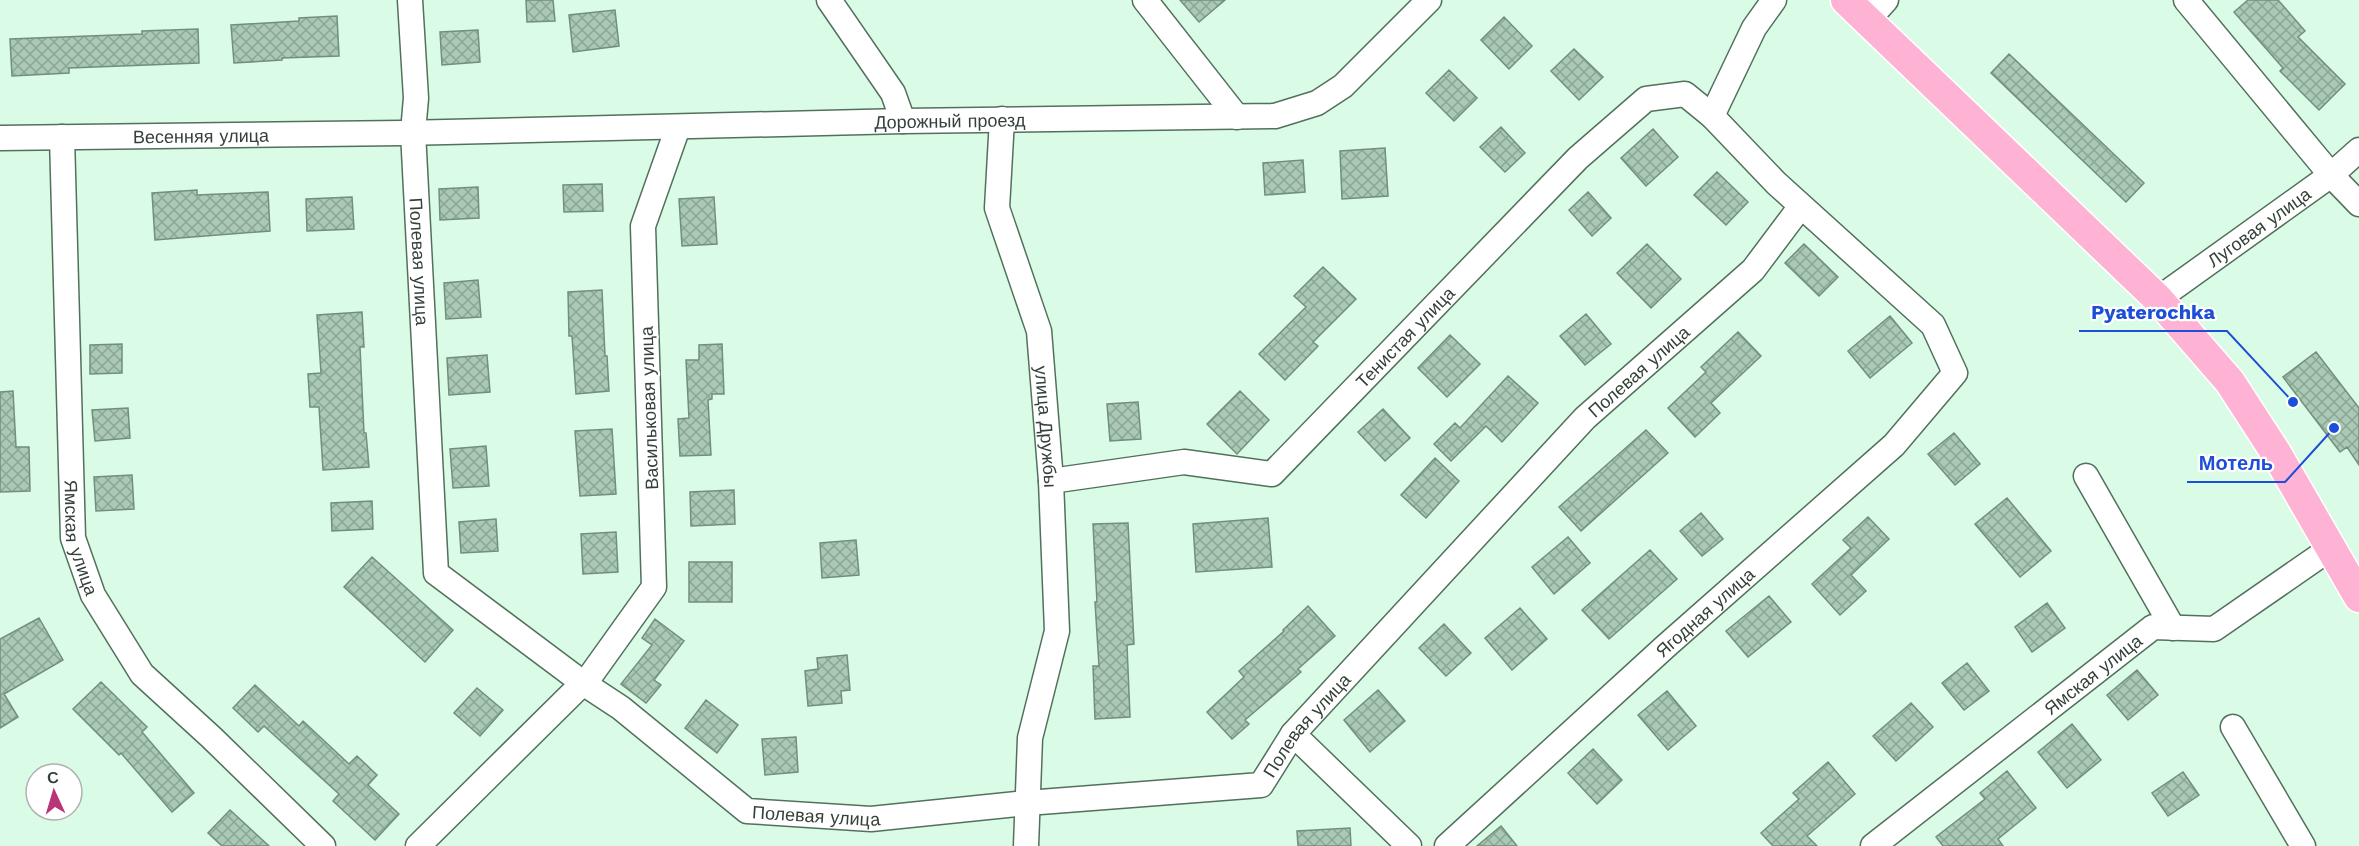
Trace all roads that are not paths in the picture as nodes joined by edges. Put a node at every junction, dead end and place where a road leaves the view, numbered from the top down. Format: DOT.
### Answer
graph roads {
  1 [pos="410,0"];
  2 [pos="829,0"];
  3 [pos="1145,0"];
  4 [pos="1429,0"];
  5 [pos="1774,0"];
  6 [pos="1846,0"];
  7 [pos="2186,0"];
  8 [pos="1877,10"];
  9 [pos="1712,116"];
  10 [pos="1237,117"];
  11 [pos="1002,119"];
  12 [pos="903,120"];
  13 [pos="678,127"];
  14 [pos="415,132"];
  15 [pos="62,137"];
  16 [pos="0,138"];
  17 [pos="2359,150"];
  18 [pos="2331,175"];
  19 [pos="2359,204"];
  20 [pos="1802,206"];
  21 [pos="2158,299"];
  22 [pos="2085,476"];
  23 [pos="1051,481"];
  24 [pos="2331,548"];
  25 [pos="2359,597"];
  26 [pos="2173,628"];
  27 [pos="587,679"];
  28 [pos="2234,727"];
  29 [pos="1293,734"];
  30 [pos="1027,802"];
  31 [pos="323,846"];
  32 [pos="418,846"];
  33 [pos="1026,846"];
  34 [pos="1408,846"];
  35 [pos="1446,846"];
  36 [pos="1873,846"];
  37 [pos="2303,846"];
  1 -- 14 [label="street, Полевая улица"];
  2 -- 12 [label="street"];
  3 -- 10 [label="street"];
  4 -- 10 [label="street, Дорожный проезд"];
  5 -- 9 [label="street"];
  6 -- 8 [label="main road"];
  7 -- 18 [label="street"];
  8 -- 21 [label="main road"];
  9 -- 20 [label="street"];
  9 -- 23 [label="street, Тенистая улица"];
  10 -- 11 [label="street, Дорожный проезд"];
  11 -- 12 [label="street, Дорожный проезд"];
  11 -- 23 [label="street, улица Дружбы"];
  12 -- 13 [label="street, Дорожный проезд"];
  13 -- 14 [label="street, Дорожный проезд"];
  13 -- 27 [label="street, Васильковая улица"];
  14 -- 15 [label="street, Весенняя улица"];
  14 -- 27 [label="street, Полевая улица"];
  15 -- 16 [label="street, Весенняя улица"];
  15 -- 31 [label="street, Ямская улица"];
  17 -- 18 [label="street, Луговая улица"];
  18 -- 19 [label="street"];
  18 -- 21 [label="street, Луговая улица"];
  20 -- 29 [label="street, Полевая улица"];
  20 -- 35 [label="street, Ягодная улица"];
  21 -- 24 [label="main road"];
  22 -- 26 [label="street"];
  23 -- 30 [label="street, улица Дружбы"];
  24 -- 25 [label="main road"];
  24 -- 26 [label="street, Ямская улица"];
  26 -- 36 [label="street, Ямская улица"];
  27 -- 30 [label="street, Полевая улица"];
  27 -- 32 [label="street, Васильковая улица"];
  28 -- 37 [label="street"];
  29 -- 30 [label="street, Полевая улица"];
  29 -- 34 [label="street"];
  30 -- 33 [label="street, улица Дружбы"];
}
